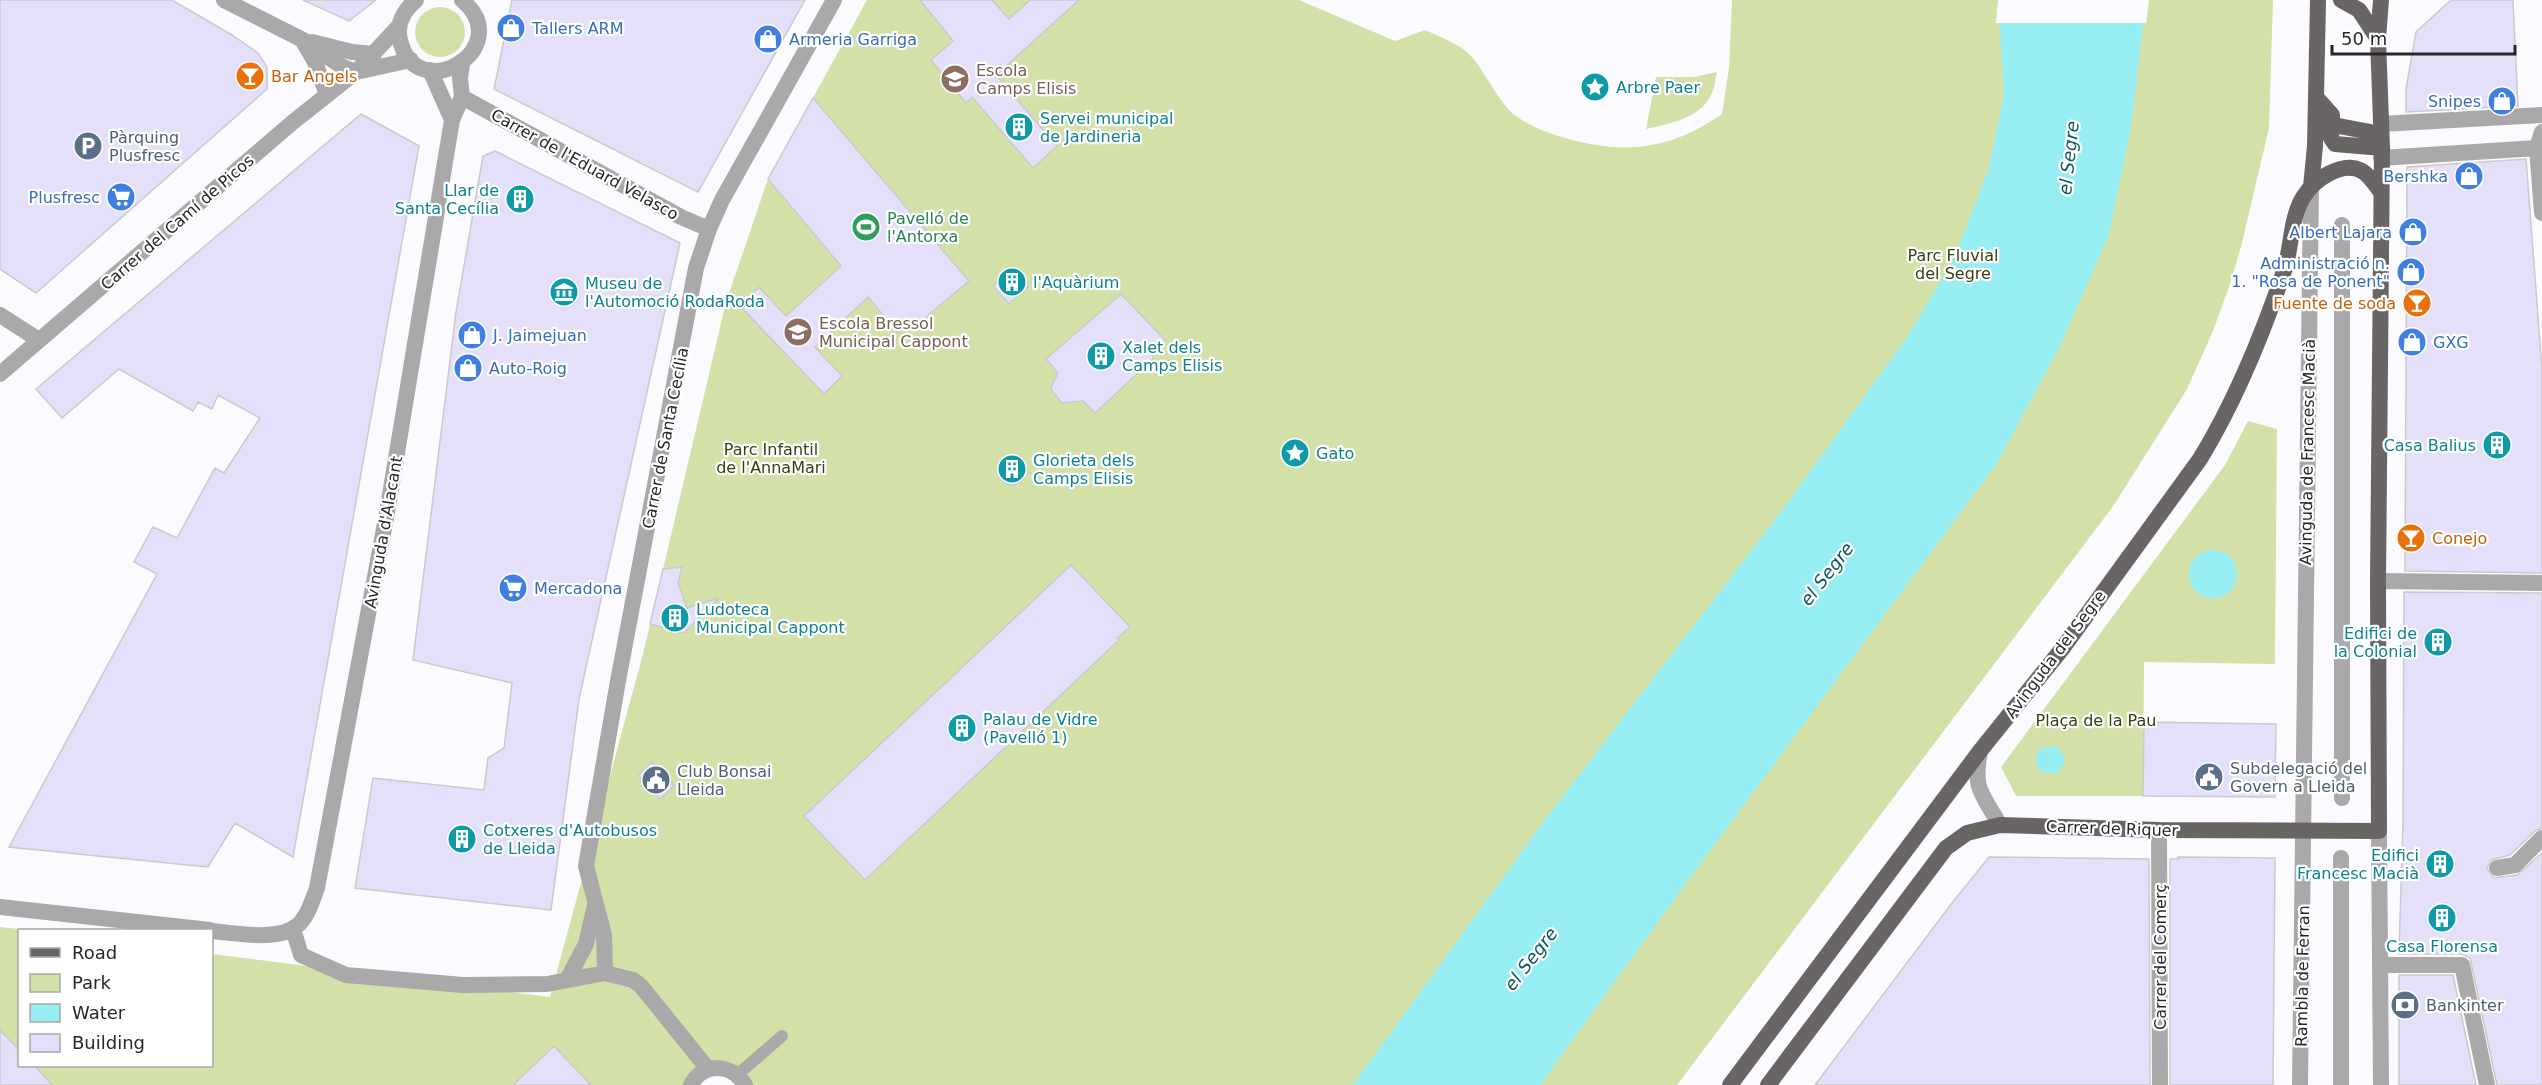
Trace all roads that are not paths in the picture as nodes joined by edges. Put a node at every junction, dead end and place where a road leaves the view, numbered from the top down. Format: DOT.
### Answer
graph roads {
  1 [pos="224,0"];
  2 [pos="416,0"];
  3 [pos="462,0"];
  4 [pos="834,0"];
  5 [pos="2318,0"];
  6 [pos="2341,0"];
  7 [pos="2380,0"];
  8 [pos="399,26"];
  9 [pos="2378,39"];
  10 [pos="303,40"];
  11 [pos="374,54"];
  12 [pos="411,60"];
  13 [pos="462,64"];
  14 [pos="430,70"];
  15 [pos="356,72"];
  16 [pos="327,95"];
  17 [pos="462,97"];
  18 [pos="2316,97"];
  19 [pos="2542,116"];
  20 [pos="452,120"];
  21 [pos="2315,122"];
  22 [pos="2333,125"];
  23 [pos="2540,140"];
  24 [pos="2381,141"];
  25 [pos="2311,187"];
  26 [pos="2380,191"];
  27 [pos="2542,213"];
  28 [pos="2342,225"];
  29 [pos="709,229"];
  30 [pos="0,315"];
  31 [pos="39,340"];
  32 [pos="0,374"];
  33 [pos="2378,581"];
  34 [pos="2542,583"];
  35 [pos="1980,751"];
  36 [pos="2342,798"];
  37 [pos="2000,825"];
  38 [pos="2159,830"];
  39 [pos="2304,831"];
  40 [pos="2379,831"];
  41 [pos="2542,838"];
  42 [pos="2341,858"];
  43 [pos="2497,868"];
  44 [pos="595,904"];
  45 [pos="1,909"];
  46 [pos="192,929"];
  47 [pos="290,930"];
  48 [pos="213,931"];
  49 [pos="2380,964"];
  50 [pos="605,973"];
  51 [pos="567,980"];
  52 [pos="782,1036"];
  53 [pos="708,1069"];
  54 [pos="742,1081"];
  55 [pos="691,1085"];
  56 [pos="1730,1085"];
  57 [pos="1768,1085"];
  58 [pos="2160,1085"];
  59 [pos="2300,1085"];
  60 [pos="2341,1085"];
  61 [pos="2381,1085"];
  62 [pos="2487,1085"];
  1 -- 10 [label="street"];
  2 -- 8 [label="street, Carrer del Camí de Picos"];
  3 -- 13 [label="street"];
  4 -- 29 [label="street, Carrer de Santa Cecília"];
  5 -- 18 [label="main road, Avinguda de Francesc Macià"];
  6 -- 9 [label="main road"];
  7 -- 9 [label="main road"];
  8 -- 11 [label="street, Carrer del Camí de Picos"];
  8 -- 12 [label="street"];
  9 -- 24 [label="main road"];
  10 -- 11 [label="street"];
  10 -- 15 [label="street"];
  10 -- 16 [label="street"];
  11 -- 15 [label="street, Carrer del Camí de Picos"];
  12 -- 14 [label="street"];
  12 -- 15 [label="street, Carrer del Camí de Picos"];
  13 -- 14 [label="street"];
  13 -- 17 [label="street, Avinguda d'Alacant"];
  14 -- 20 [label="street"];
  15 -- 16 [label="street, Carrer del Camí de Picos"];
  16 -- 31 [label="street, Carrer del Camí de Picos"];
  17 -- 20 [label="street, Avinguda d'Alacant"];
  17 -- 29 [label="street, Carrer de l'Eduard Velasco"];
  18 -- 21 [label="main road, Avinguda de Francesc Macià"];
  18 -- 22 [label="main road"];
  19 -- 24 [label="street"];
  20 -- 47 [label="street, Avinguda d'Alacant"];
  21 -- 22 [label="main road"];
  21 -- 25 [label="main road, Avinguda de Francesc Macià"];
  22 -- 24 [label="main road"];
  23 -- 24 [label="street"];
  23 -- 27 [label="street"];
  24 -- 26 [label="main road"];
  25 -- 26 [label="main road"];
  25 -- 35 [label="main road, Avinguda del Segre"];
  25 -- 39 [label="street, Avinguda de Francesc Macià"];
  26 -- 33 [label="main road"];
  28 -- 36 [label="street, Avinguda de Francesc Macià"];
  29 -- 44 [label="street, Carrer de Santa Cecília"];
  30 -- 31 [label="street"];
  31 -- 32 [label="street, Carrer del Camí de Picos"];
  33 -- 34 [label="street"];
  33 -- 40 [label="main road"];
  35 -- 37 [label="street"];
  35 -- 56 [label="main road, Avinguda del Segre"];
  37 -- 38 [label="main road, Carrer de Riquer"];
  37 -- 57 [label="main road"];
  38 -- 39 [label="main road, Carrer de Riquer"];
  38 -- 58 [label="street, Carrer del Comerç"];
  39 -- 40 [label="main road"];
  39 -- 59 [label="street, Rambla de Ferran"];
  40 -- 49 [label="street"];
  41 -- 43 [label="street"];
  42 -- 60 [label="street"];
  44 -- 50 [label="street, Carrer de Santa Cecília"];
  44 -- 51 [label="street, Carrer de Santa Cecília"];
  45 -- 46 [label="street"];
  47 -- 48 [label="street"];
  47 -- 51 [label="street"];
  49 -- 61 [label="street"];
  49 -- 62 [label="street"];
  50 -- 51 [label="street"];
  50 -- 53 [label="street"];
  52 -- 54 [label="lane"];
  53 -- 54 [label="street"];
  53 -- 55 [label="street"];
}
